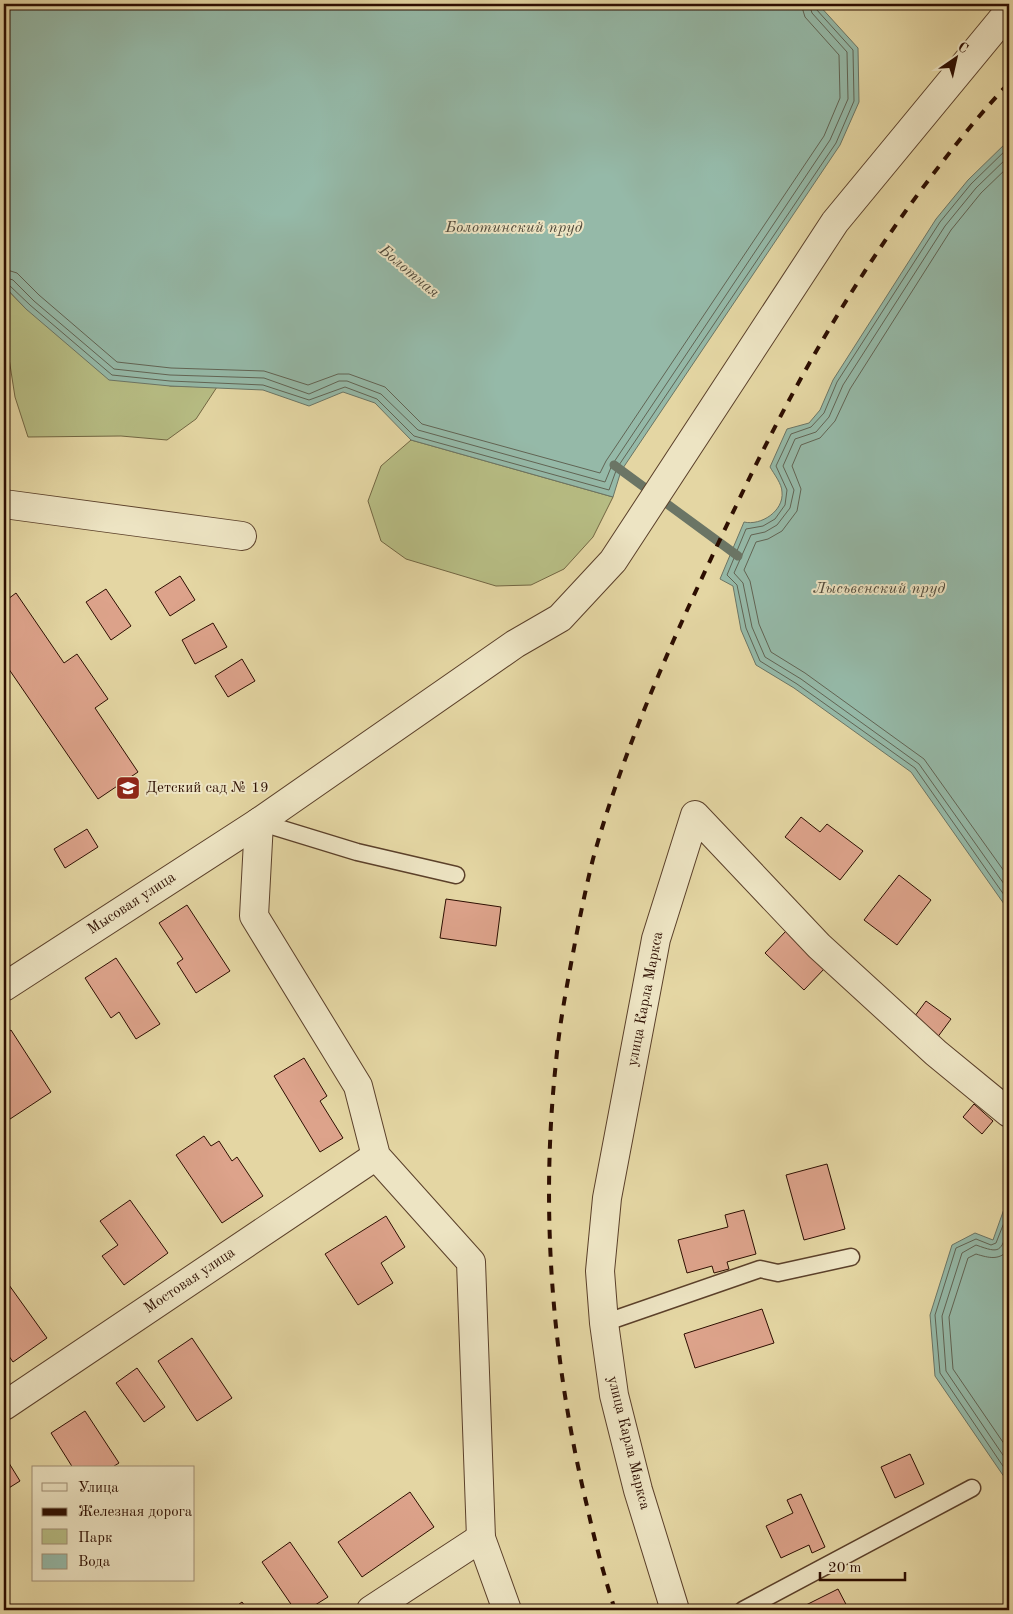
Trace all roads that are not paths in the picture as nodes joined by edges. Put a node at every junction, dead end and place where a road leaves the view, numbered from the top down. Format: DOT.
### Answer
graph roads {
  1 [pos="1009,11"];
  2 [pos="4,504"];
  3 [pos="242,536"];
  4 [pos="260,822"];
  5 [pos="456,875"];
  6 [pos="4,987"];
  7 [pos="1009,1113"];
  8 [pos="376,1156"];
  9 [pos="851,1257"];
  10 [pos="604,1323"];
  11 [pos="4,1406"];
  12 [pos="972,1488"];
  13 [pos="481,1538"];
  14 [pos="371,1610"];
  15 [pos="507,1610"];
  16 [pos="675,1610"];
  17 [pos="743,1610"];
  1 -- 4 [label="street, Мысовая улица"];
  2 -- 3 [label="street"];
  4 -- 5 [label="lane"];
  4 -- 6 [label="street, Мысовая улица"];
  4 -- 8 [label="street"];
  7 -- 10 [label="street, улица Карла Маркса"];
  8 -- 11 [label="street, Мостовая улица"];
  8 -- 13 [label="street"];
  9 -- 10 [label="lane"];
  10 -- 16 [label="street, улица Карла Маркса"];
  12 -- 17 [label="lane"];
  13 -- 14 [label="street"];
  13 -- 15 [label="street"];
}
